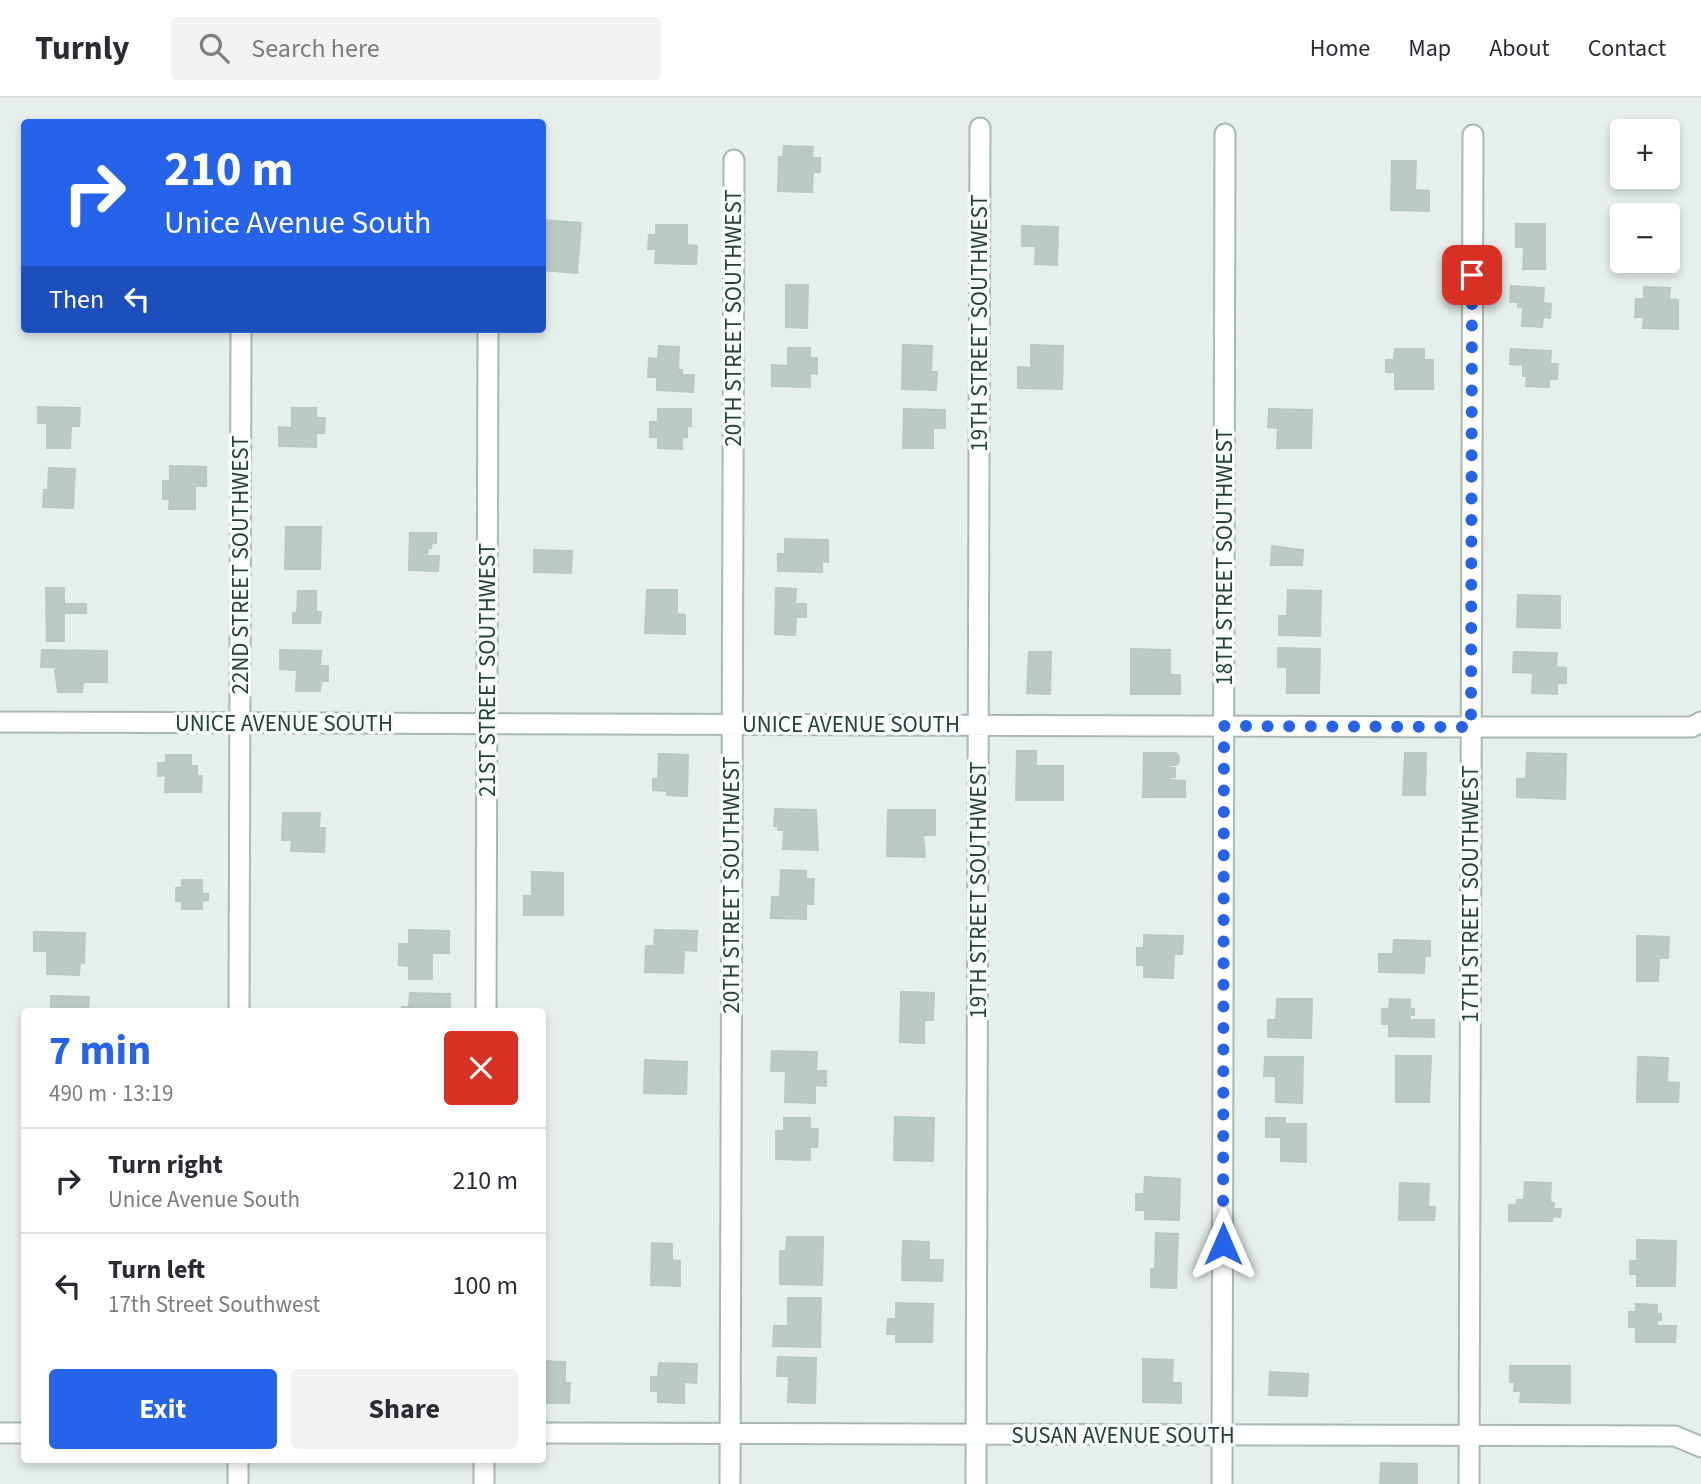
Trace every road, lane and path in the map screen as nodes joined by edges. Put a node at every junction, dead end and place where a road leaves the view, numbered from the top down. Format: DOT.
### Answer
graph roads {
  1 [pos="980,128"];
  2 [pos="1225,134"];
  3 [pos="1473,135"];
  4 [pos="734,160"];
  5 [pos="241,333"];
  6 [pos="488,333"];
  7 [pos="0,722"];
  8 [pos="1701,722"];
  9 [pos="240,723"];
  10 [pos="487,724"];
  11 [pos="732,724"];
  12 [pos="978,725"];
  13 [pos="1224,726"];
  14 [pos="1471,727"];
  15 [pos="239,1008"];
  16 [pos="486,1008"];
  17 [pos="0,1433"];
  18 [pos="21,1433"];
  19 [pos="546,1433"];
  20 [pos="730,1434"];
  21 [pos="976,1434"];
  22 [pos="1223,1435"];
  23 [pos="1469,1436"];
  24 [pos="1701,1447"];
  25 [pos="238,1463"];
  26 [pos="484,1463"];
  27 [pos="238,1484"];
  28 [pos="484,1484"];
  29 [pos="730,1484"];
  30 [pos="976,1484"];
  31 [pos="1222,1484"];
  32 [pos="1469,1484"];
  1 -- 12 [label="street, 19TH STREET SOUTHWEST"];
  2 -- 13 [label="street, 18TH STREET SOUTHWEST"];
  3 -- 14 [label="street, 17TH STREET SOUTHWEST"];
  4 -- 11 [label="street, 20TH STREET SOUTHWEST"];
  5 -- 9 [label="street, 22ND STREET SOUTHWEST"];
  6 -- 10 [label="street, 21ST STREET SOUTHWEST"];
  7 -- 9 [label="street, UNICE AVENUE SOUTH"];
  8 -- 14 [label="street, UNICE AVENUE SOUTH"];
  9 -- 10 [label="street, UNICE AVENUE SOUTH"];
  9 -- 15 [label="street, 22ND STREET SOUTHWEST"];
  10 -- 11 [label="street, UNICE AVENUE SOUTH"];
  10 -- 16 [label="street, 21ST STREET SOUTHWEST"];
  11 -- 12 [label="street, UNICE AVENUE SOUTH"];
  11 -- 20 [label="street, 20TH STREET SOUTHWEST"];
  12 -- 13 [label="street, UNICE AVENUE SOUTH"];
  12 -- 21 [label="street, 19TH STREET SOUTHWEST"];
  13 -- 14 [label="street, UNICE AVENUE SOUTH"];
  13 -- 22 [label="street, 18TH STREET SOUTHWEST"];
  14 -- 23 [label="street, 17TH STREET SOUTHWEST"];
  17 -- 18 [label="street"];
  19 -- 20 [label="street, SUSAN AVENUE SOUTH"];
  20 -- 21 [label="street, SUSAN AVENUE SOUTH"];
  20 -- 29 [label="street, 20TH STREET SOUTHWEST"];
  21 -- 22 [label="street, SUSAN AVENUE SOUTH"];
  21 -- 30 [label="street, 19TH STREET SOUTHWEST"];
  22 -- 23 [label="street, SUSAN AVENUE SOUTH"];
  22 -- 31 [label="street, 18TH STREET SOUTHWEST"];
  23 -- 24 [label="street, SUSAN AVENUE SOUTH"];
  23 -- 32 [label="street, 17TH STREET SOUTHWEST"];
  25 -- 27 [label="street"];
  26 -- 28 [label="street"];
}
